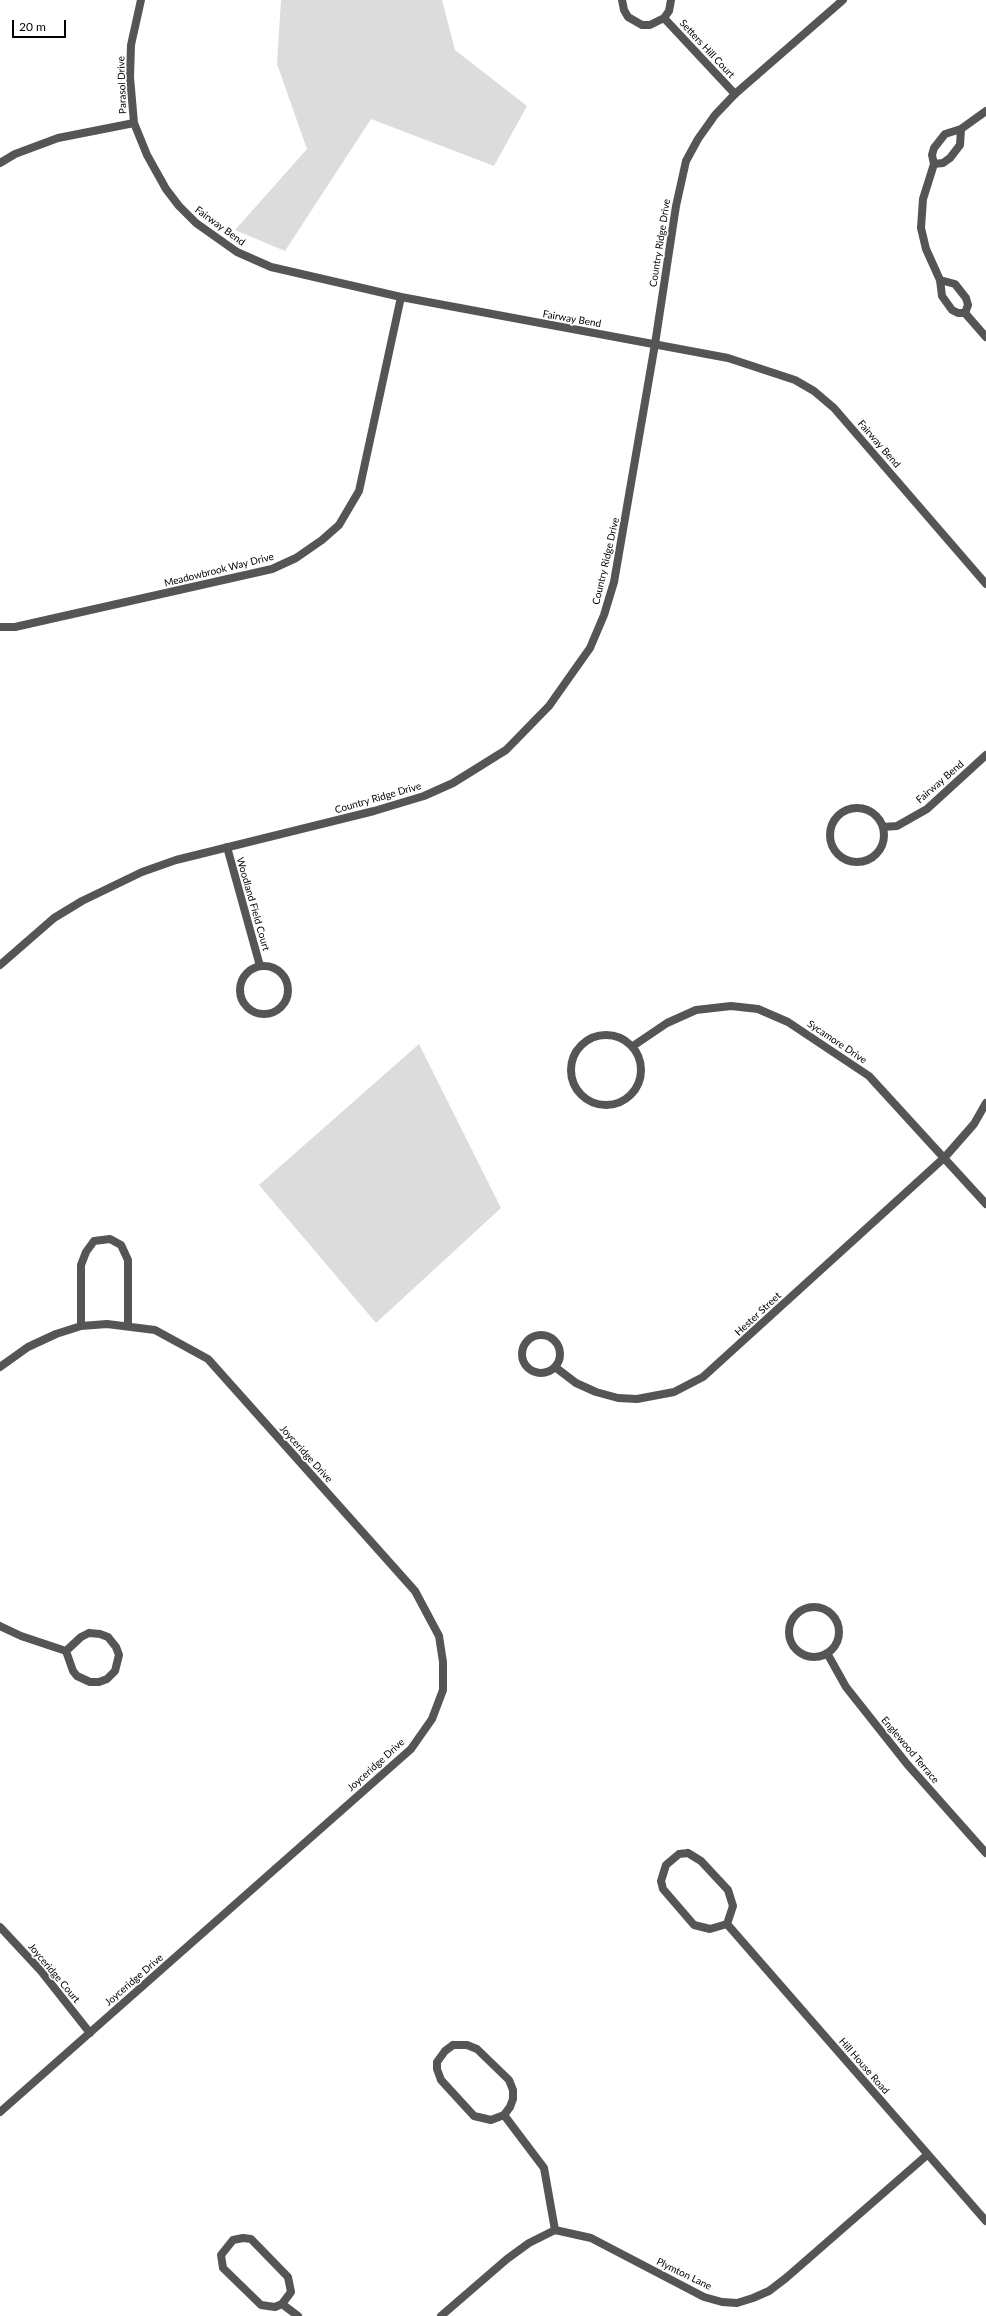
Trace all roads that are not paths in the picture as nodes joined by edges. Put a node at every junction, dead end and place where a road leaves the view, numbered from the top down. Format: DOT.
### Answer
graph roads {
  1 [pos="141,0"];
  2 [pos="622,0"];
  3 [pos="671,0"];
  4 [pos="842,0"];
  5 [pos="664,18"];
  6 [pos="735,94"];
  7 [pos="986,111"];
  8 [pos="134,123"];
  9 [pos="961,129"];
  10 [pos="0,163"];
  11 [pos="934,164"];
  12 [pos="940,280"];
  13 [pos="400,297"];
  14 [pos="965,313"];
  15 [pos="986,337"];
  16 [pos="655,344"];
  17 [pos="986,584"];
  18 [pos="0,627"];
  19 [pos="986,755"];
  20 [pos="883,827"];
  21 [pos="227,847"];
  22 [pos="0,965"];
  23 [pos="260,966"];
  24 [pos="633,1046"];
  25 [pos="986,1103"];
  26 [pos="945,1157"];
  27 [pos="986,1204"];
  28 [pos="81,1326"];
  29 [pos="128,1326"];
  30 [pos="0,1367"];
  31 [pos="555,1367"];
  32 [pos="0,1626"];
  33 [pos="66,1651"];
  34 [pos="827,1653"];
  35 [pos="986,1853"];
  36 [pos="727,1924"];
  37 [pos="0,1927"];
  38 [pos="90,2033"];
  39 [pos="0,2112"];
  40 [pos="504,2115"];
  41 [pos="927,2154"];
  42 [pos="986,2221"];
  43 [pos="555,2230"];
  44 [pos="282,2304"];
  45 [pos="298,2316"];
  46 [pos="440,2316"];
  1 -- 8 [label="street, Parasol Drive"];
  2 -- 5 [label="street, Setters Hill Court"];
  3 -- 5 [label="street, Setters Hill Court"];
  4 -- 6 [label="street, Country Ridge Drive"];
  5 -- 6 [label="street, Setters Hill Court"];
  6 -- 16 [label="street, Country Ridge Drive"];
  7 -- 9 [label="street"];
  8 -- 10 [label="street"];
  8 -- 13 [label="street, Fairway Bend"];
  9 -- 11 [label="street"];
  9 -- 11 [label="street"];
  11 -- 12 [label="street"];
  12 -- 14 [label="street"];
  12 -- 14 [label="street"];
  13 -- 16 [label="street, Fairway Bend"];
  13 -- 18 [label="street, Meadowbrook Way Drive"];
  14 -- 15 [label="street"];
  16 -- 17 [label="street, Fairway Bend"];
  16 -- 21 [label="street, Country Ridge Drive"];
  19 -- 20 [label="street, Fairway Bend"];
  20 -- 20 [label="street"];
  21 -- 22 [label="street, Country Ridge Drive"];
  21 -- 23 [label="street, Woodland Field Court"];
  23 -- 23 [label="street, Woodland Field Court"];
  24 -- 24 [label="street"];
  24 -- 26 [label="street, Sycamore Drive"];
  25 -- 26 [label="street, Hester Street"];
  26 -- 27 [label="street, Sycamore Drive"];
  26 -- 31 [label="street, Hester Street"];
  28 -- 29 [label="street, Joyceridge Drive"];
  28 -- 29 [label="street"];
  28 -- 30 [label="street, Joyceridge Drive"];
  29 -- 38 [label="street, Joyceridge Drive"];
  31 -- 31 [label="street"];
  32 -- 33 [label="street"];
  33 -- 33 [label="street"];
  34 -- 34 [label="street"];
  34 -- 35 [label="street, Englewood Terrace"];
  36 -- 36 [label="street"];
  36 -- 41 [label="street, Hill House Road"];
  37 -- 38 [label="street, Joyceridge Court"];
  38 -- 39 [label="street, Joyceridge Drive"];
  40 -- 40 [label="street"];
  40 -- 43 [label="street"];
  41 -- 42 [label="street, Hill House Road"];
  41 -- 43 [label="street, Plymton Lane"];
  43 -- 46 [label="street"];
  44 -- 44 [label="street"];
  44 -- 45 [label="street"];
}
